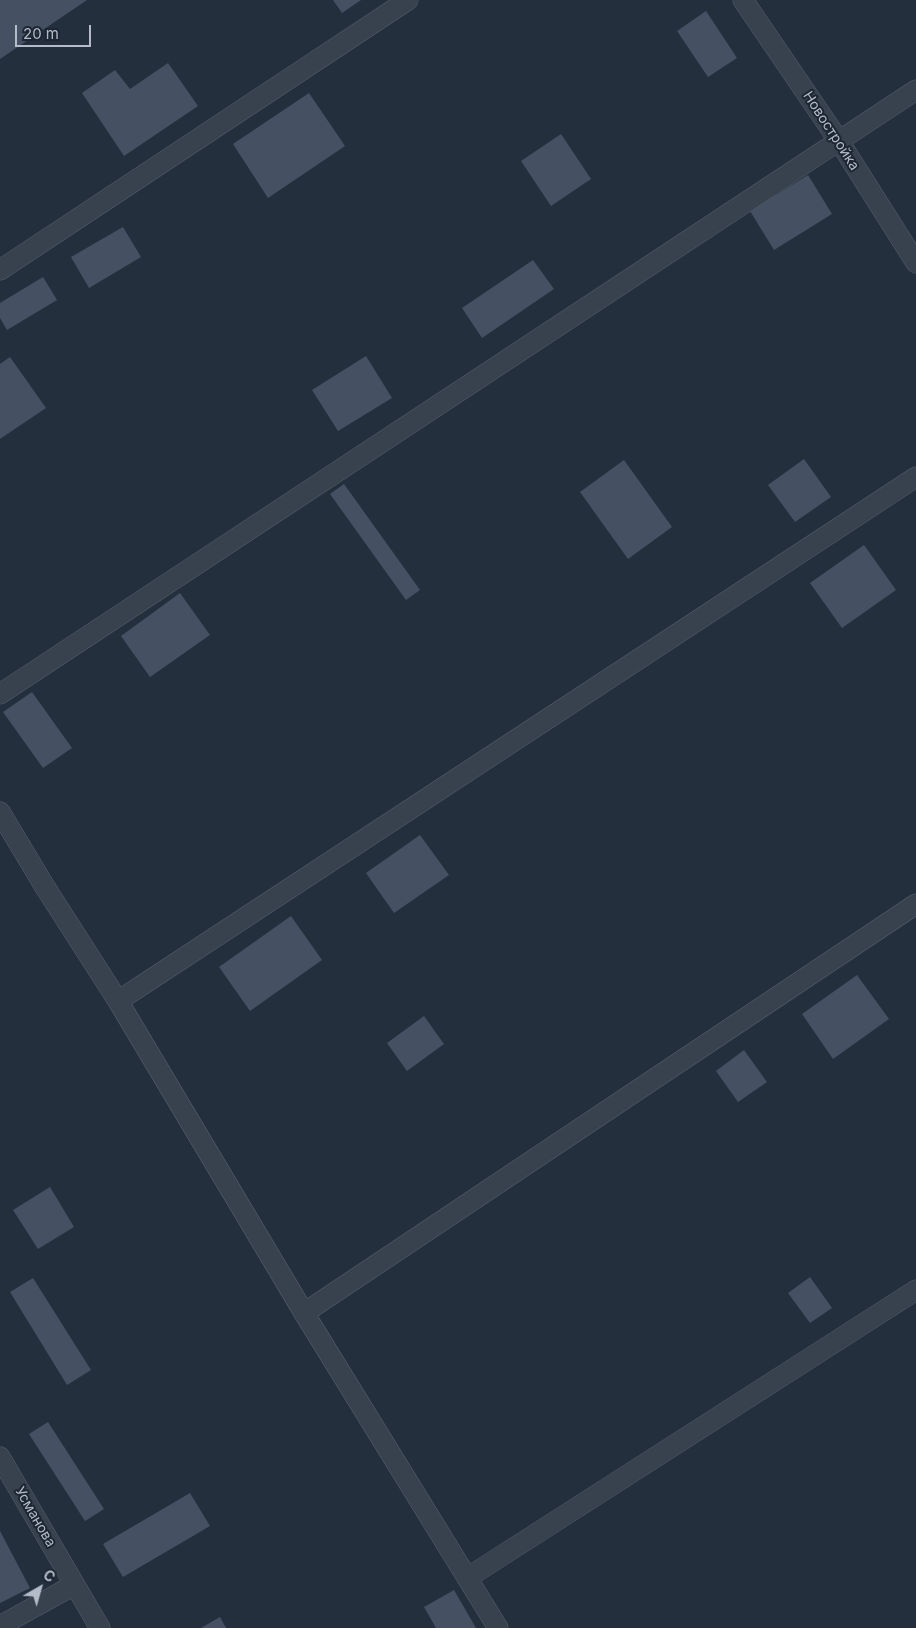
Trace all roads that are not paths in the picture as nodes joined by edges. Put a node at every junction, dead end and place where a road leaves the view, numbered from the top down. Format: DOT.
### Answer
graph roads {
  1 [pos="408,0"];
  2 [pos="743,0"];
  3 [pos="916,90"];
  4 [pos="839,141"];
  5 [pos="916,263"];
  6 [pos="0,270"];
  7 [pos="916,477"];
  8 [pos="0,694"];
  9 [pos="0,812"];
  10 [pos="916,904"];
  11 [pos="118,1001"];
  12 [pos="916,1290"];
  13 [pos="304,1313"];
  14 [pos="0,1457"];
  15 [pos="467,1578"];
  16 [pos="74,1585"];
  17 [pos="0,1626"];
  18 [pos="100,1628"];
  19 [pos="498,1628"];
  1 -- 6 [label="street"];
  2 -- 4 [label="street, Новостройка"];
  3 -- 4 [label="street"];
  4 -- 5 [label="street, Новостройка"];
  4 -- 8 [label="street"];
  7 -- 11 [label="street"];
  9 -- 11 [label="street"];
  10 -- 13 [label="street"];
  11 -- 13 [label="street"];
  12 -- 15 [label="street"];
  13 -- 15 [label="street"];
  14 -- 16 [label="street, Усманова"];
  15 -- 19 [label="street"];
  16 -- 17 [label="street"];
  16 -- 18 [label="street, Усманова"];
}
